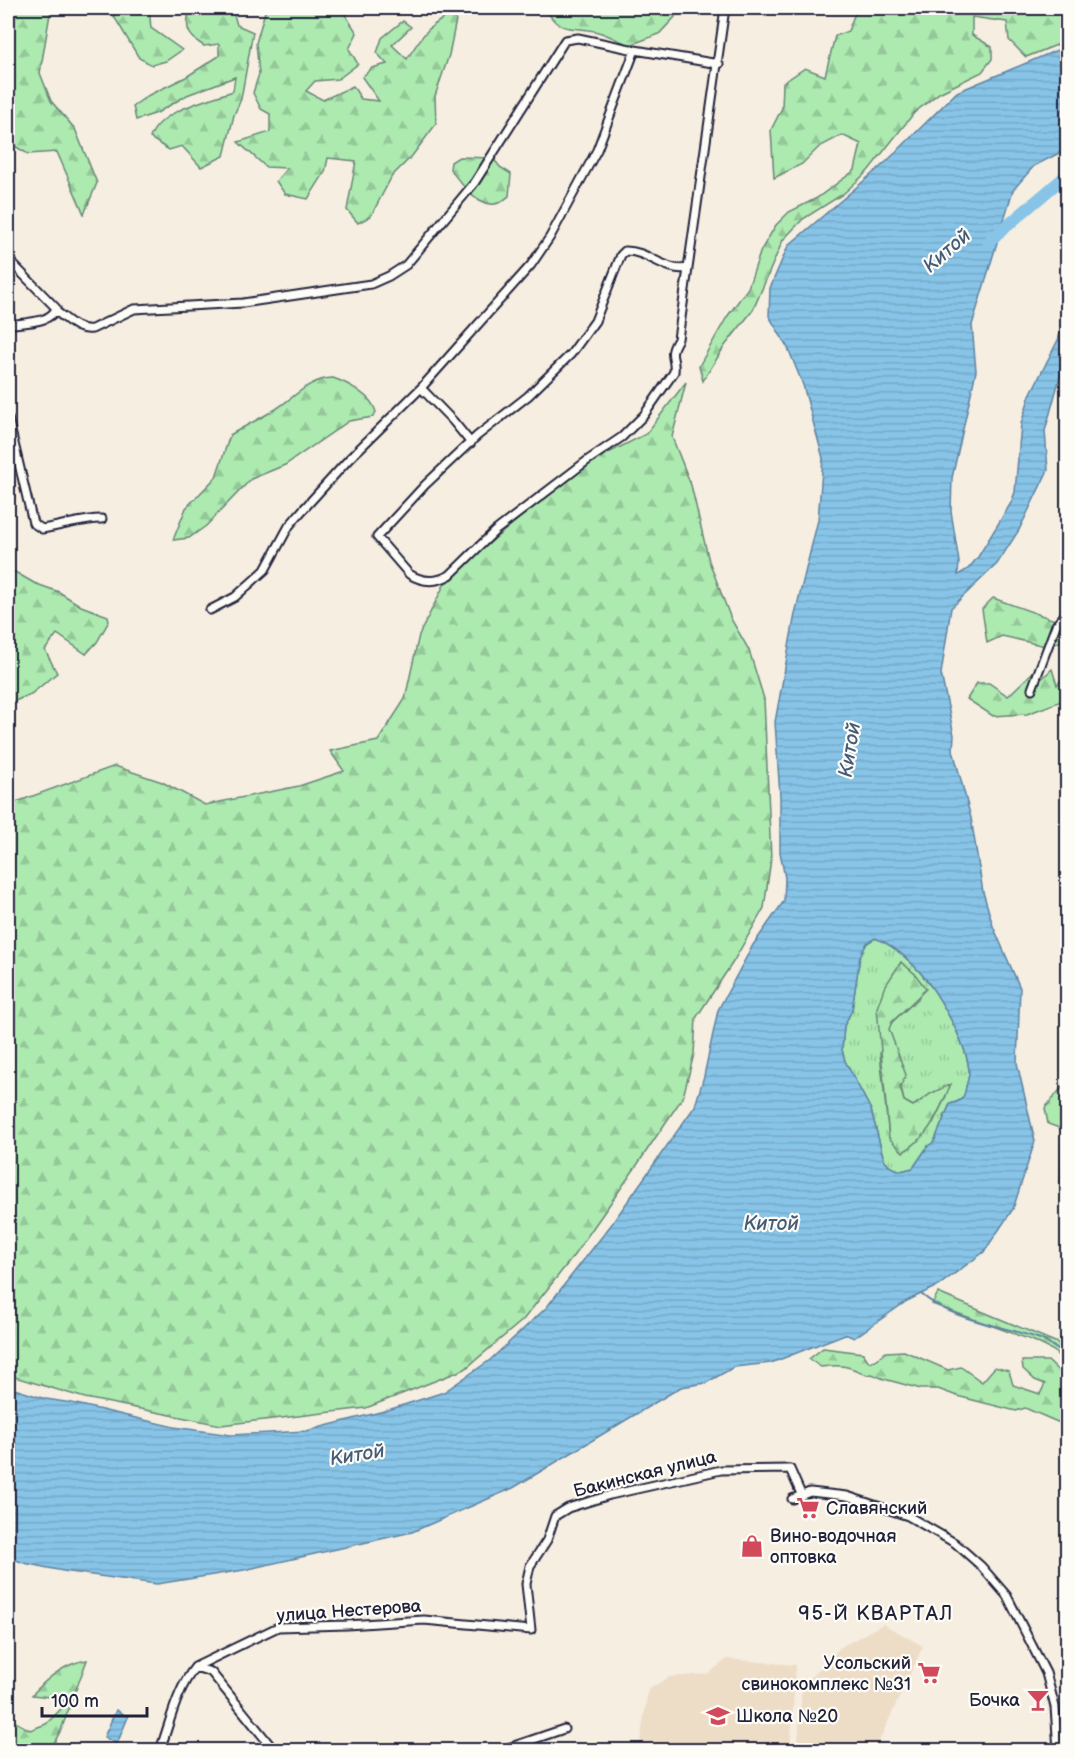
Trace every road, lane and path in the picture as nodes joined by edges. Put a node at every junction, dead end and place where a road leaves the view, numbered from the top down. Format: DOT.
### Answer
graph roads {
  1 [pos="725,8"];
  2 [pos="635,50"];
  3 [pos="719,64"];
  4 [pos="8,259"];
  5 [pos="688,268"];
  6 [pos="55,311"];
  7 [pos="8,325"];
  8 [pos="422,388"];
  9 [pos="8,418"];
  10 [pos="471,443"];
  11 [pos="102,519"];
  12 [pos="210,610"];
  13 [pos="1068,611"];
  14 [pos="1032,689"];
  15 [pos="801,1494"];
  16 [pos="792,1499"];
  17 [pos="531,1630"];
  18 [pos="195,1667"];
  19 [pos="564,1729"];
  20 [pos="160,1750"];
  21 [pos="274,1750"];
  22 [pos="502,1750"];
  23 [pos="1058,1750"];
  1 -- 3 [label="street"];
  2 -- 3 [label="street"];
  2 -- 6 [label="street"];
  2 -- 8 [label="street"];
  3 -- 5 [label="street"];
  4 -- 6 [label="street"];
  5 -- 10 [label="street"];
  5 -- 10 [label="street"];
  6 -- 7 [label="street"];
  8 -- 10 [label="street"];
  8 -- 12 [label="street"];
  9 -- 11 [label="street"];
  13 -- 14 [label="street"];
  15 -- 16 [label="street"];
  15 -- 17 [label="street, Бакинская улица"];
  15 -- 23 [label="street"];
  17 -- 18 [label="street, улица Нестерова"];
  18 -- 20 [label="street"];
  18 -- 21 [label="street"];
  19 -- 22 [label="street"];
}
